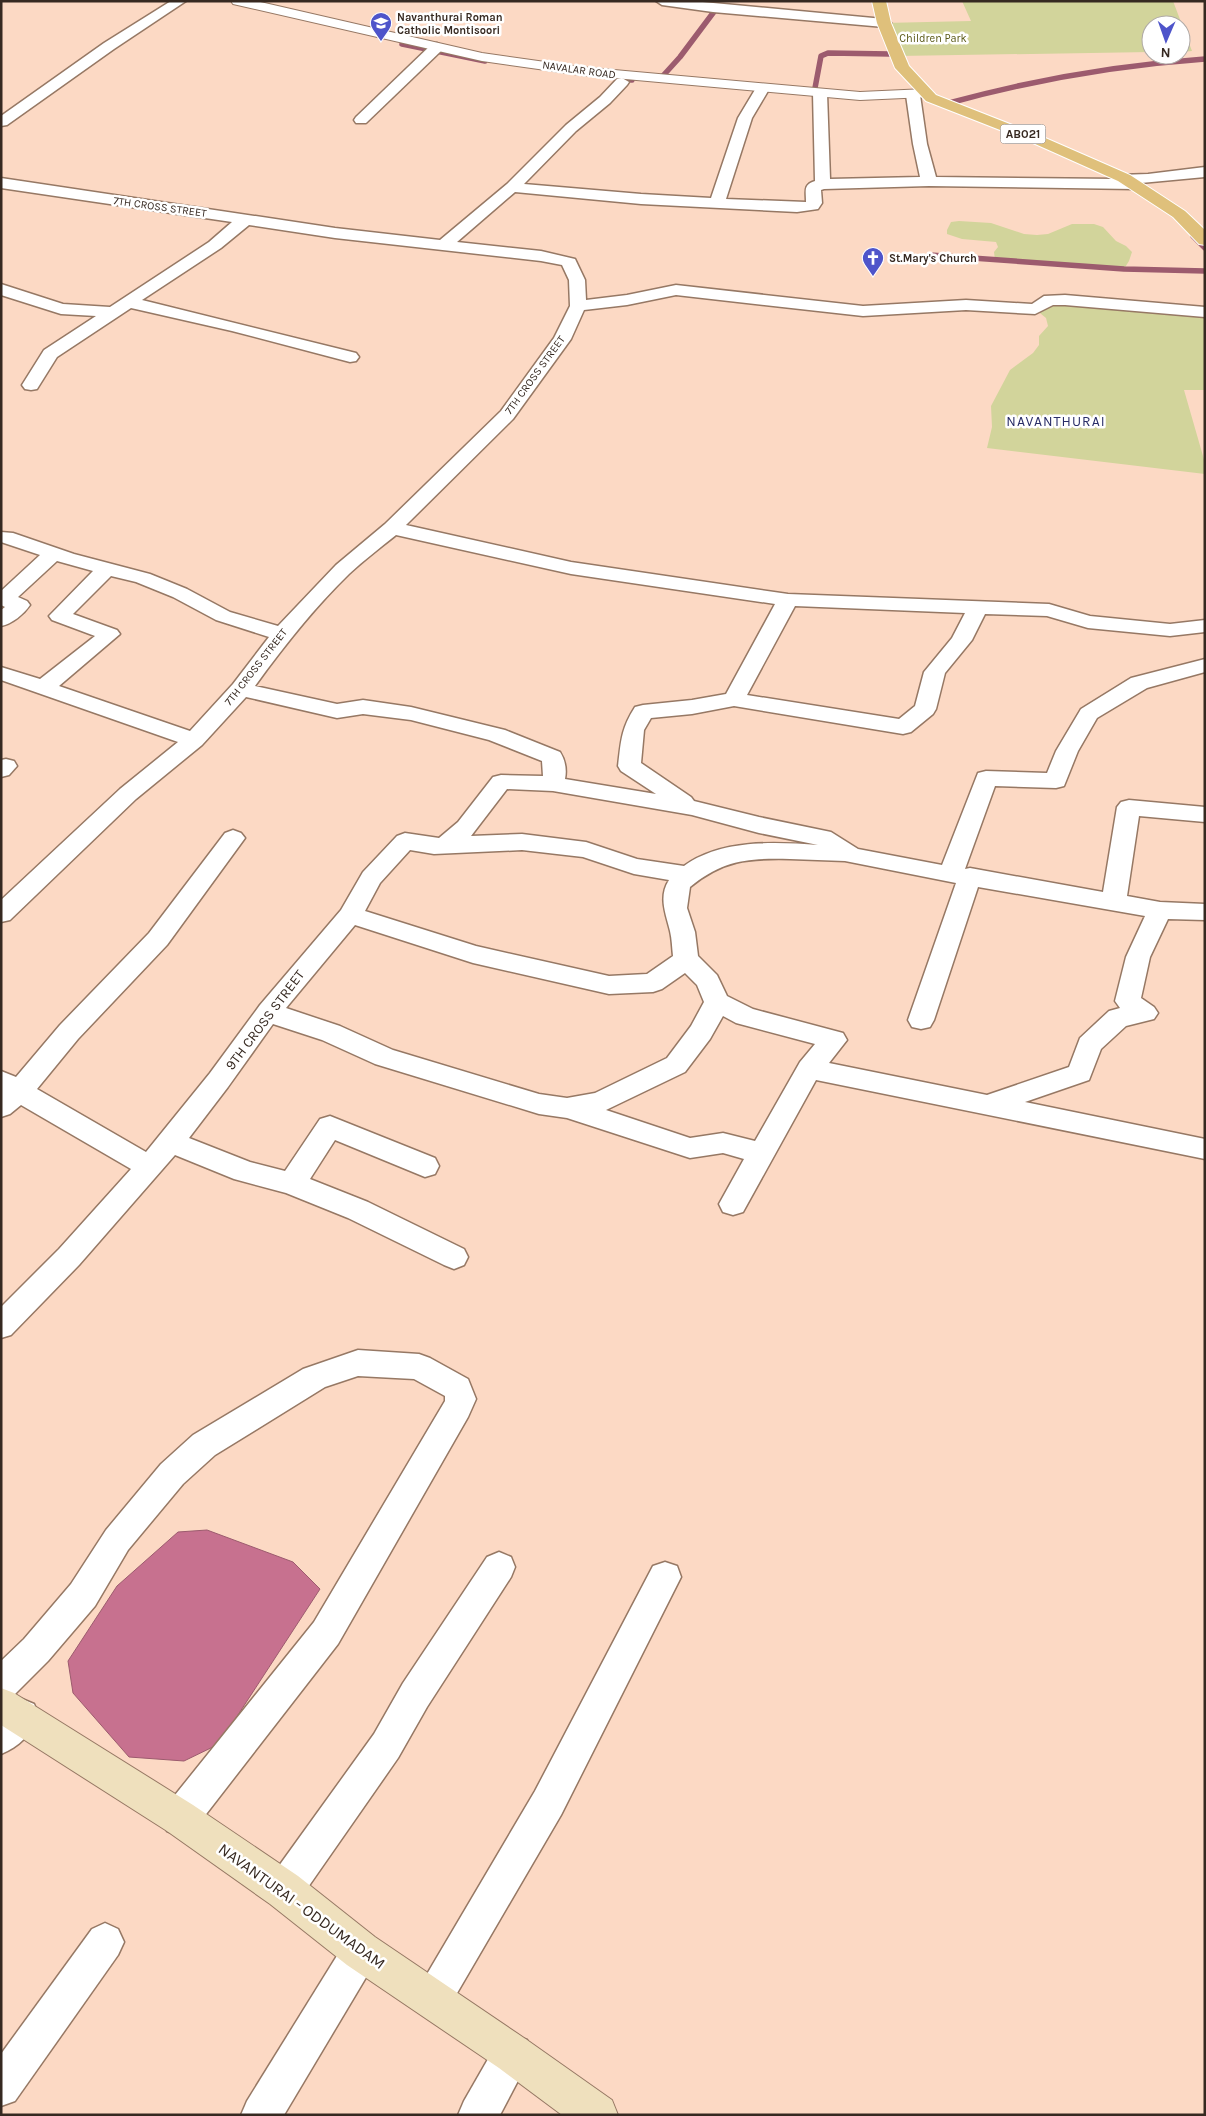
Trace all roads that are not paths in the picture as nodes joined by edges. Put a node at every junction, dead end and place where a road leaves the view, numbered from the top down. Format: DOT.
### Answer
graph roads {
  1 [pos="180,1"];
  2 [pos="238,1"];
  3 [pos="662,1"];
  4 [pos="879,1"];
  5 [pos="884,23"];
  6 [pos="437,47"];
  7 [pos="622,82"];
  8 [pos="761,91"];
  9 [pos="820,93"];
  10 [pos="919,94"];
  11 [pos="8,112"];
  12 [pos="361,120"];
  13 [pos="2,122"];
  14 [pos="1205,172"];
  15 [pos="929,181"];
  16 [pos="1129,181"];
  17 [pos="1,183"];
  18 [pos="823,184"];
  19 [pos="512,186"];
  20 [pos="717,203"];
  21 [pos="246,220"];
  22 [pos="1205,240"];
  23 [pos="442,246"];
  24 [pos="1,290"];
  25 [pos="127,302"];
  26 [pos="578,306"];
  27 [pos="112,312"];
  28 [pos="1205,312"];
  29 [pos="350,357"];
  30 [pos="31,385"];
  31 [pos="392,528"];
  32 [pos="6,537"];
  33 [pos="53,554"];
  34 [pos="106,569"];
  35 [pos="788,600"];
  36 [pos="979,606"];
  37 [pos="1,620"];
  38 [pos="1205,626"];
  39 [pos="282,634"];
  40 [pos="1205,665"];
  41 [pos="1,673"];
  42 [pos="43,688"];
  43 [pos="241,689"];
  44 [pos="734,699"];
  45 [pos="194,740"];
  46 [pos="554,784"];
  47 [pos="692,808"];
  48 [pos="478,812"];
  49 [pos="1205,815"];
  50 [pos="233,838"];
  51 [pos="522,842"];
  52 [pos="445,845"];
  53 [pos="851,855"];
  54 [pos="690,875"];
  55 [pos="961,875"];
  56 [pos="1114,902"];
  57 [pos="1160,910"];
  58 [pos="1205,912"];
  59 [pos="1,914"];
  60 [pos="350,915"];
  61 [pos="686,959"];
  62 [pos="716,1002"];
  63 [pos="269,1011"];
  64 [pos="921,1020"];
  65 [pos="809,1068"];
  66 [pos="7,1093"];
  67 [pos="988,1105"];
  68 [pos="567,1108"];
  69 [pos="171,1142"];
  70 [pos="1205,1148"];
  71 [pos="762,1153"];
  72 [pos="425,1166"];
  73 [pos="150,1167"];
  74 [pos="292,1184"];
  75 [pos="733,1204"];
  76 [pos="454,1257"];
  77 [pos="1,1326"];
  78 [pos="499,1568"];
  79 [pos="665,1577"];
  80 [pos="1,1685"];
  81 [pos="8,1719"];
  82 [pos="180,1818"];
  83 [pos="284,1890"];
  84 [pos="105,1942"];
  85 [pos="361,1951"];
  86 [pos="433,1999"];
  87 [pos="513,2054"];
  88 [pos="1,2087"];
  89 [pos="262,2115"];
  90 [pos="478,2115"];
  91 [pos="597,2115"];
  1 -- 11 [label="street"];
  2 -- 6 [label="street, NAVALAR ROAD"];
  3 -- 5 [label="street"];
  4 -- 5 [label="main road, AB021"];
  5 -- 10 [label="main road, AB021"];
  6 -- 9 [label="street, NAVALAR ROAD"];
  6 -- 12 [label="street"];
  7 -- 19 [label="street"];
  8 -- 20 [label="street"];
  9 -- 10 [label="street, NAVALAR ROAD"];
  9 -- 18 [label="street"];
  10 -- 15 [label="street"];
  10 -- 16 [label="main road, AB021"];
  11 -- 13 [label="street"];
  14 -- 16 [label="street"];
  15 -- 16 [label="street"];
  15 -- 18 [label="street"];
  16 -- 22 [label="main road, AB021"];
  17 -- 21 [label="street, 7TH CROSS STREET"];
  18 -- 20 [label="street"];
  19 -- 20 [label="street"];
  19 -- 23 [label="street"];
  21 -- 23 [label="street, 7TH CROSS STREET"];
  21 -- 25 [label="street"];
  23 -- 26 [label="street, 7TH CROSS STREET"];
  24 -- 27 [label="street"];
  25 -- 27 [label="street"];
  25 -- 29 [label="street"];
  26 -- 28 [label="street"];
  26 -- 31 [label="street, 7TH CROSS STREET"];
  27 -- 30 [label="street"];
  31 -- 35 [label="street"];
  31 -- 39 [label="street, 7TH CROSS STREET"];
  32 -- 33 [label="street"];
  33 -- 34 [label="street"];
  33 -- 37 [label="street"];
  34 -- 39 [label="street"];
  34 -- 42 [label="street"];
  35 -- 36 [label="street"];
  35 -- 44 [label="street"];
  36 -- 38 [label="street"];
  36 -- 44 [label="street"];
  39 -- 43 [label="street, 7TH CROSS STREET"];
  40 -- 55 [label="street"];
  41 -- 42 [label="street"];
  42 -- 45 [label="street"];
  43 -- 45 [label="street, 7TH CROSS STREET"];
  43 -- 46 [label="street"];
  44 -- 47 [label="street"];
  45 -- 59 [label="street, 7TH CROSS STREET"];
  46 -- 47 [label="street"];
  46 -- 48 [label="street"];
  47 -- 53 [label="street"];
  48 -- 51 [label="street"];
  48 -- 52 [label="street"];
  49 -- 56 [label="street"];
  50 -- 66 [label="street"];
  51 -- 52 [label="street"];
  51 -- 54 [label="street"];
  52 -- 60 [label="street, 9TH CROSS STREET"];
  53 -- 54 [label="street"];
  53 -- 55 [label="street"];
  54 -- 61 [label="street"];
  55 -- 56 [label="street"];
  55 -- 64 [label="street"];
  56 -- 57 [label="street"];
  57 -- 58 [label="street"];
  57 -- 67 [label="street"];
  60 -- 61 [label="street"];
  60 -- 63 [label="street, 9TH CROSS STREET"];
  61 -- 62 [label="street"];
  62 -- 65 [label="street"];
  62 -- 68 [label="street"];
  63 -- 68 [label="street"];
  63 -- 69 [label="street, 9TH CROSS STREET"];
  65 -- 67 [label="street"];
  65 -- 71 [label="street"];
  66 -- 73 [label="street"];
  67 -- 70 [label="street"];
  68 -- 71 [label="street"];
  69 -- 73 [label="street, 9TH CROSS STREET"];
  69 -- 74 [label="street"];
  71 -- 75 [label="street"];
  72 -- 74 [label="street"];
  73 -- 77 [label="street, 9TH CROSS STREET"];
  74 -- 76 [label="street"];
  78 -- 83 [label="street"];
  79 -- 86 [label="street"];
  80 -- 82 [label="street"];
  81 -- 82 [label="main road, NAVANTURAI - ODDUMADAM"];
  82 -- 83 [label="main road, NAVANTURAI - ODDUMADAM"];
  83 -- 85 [label="main road, NAVANTURAI - ODDUMADAM"];
  84 -- 88 [label="street"];
  85 -- 86 [label="main road, NAVANTURAI - ODDUMADAM"];
  85 -- 89 [label="street"];
  86 -- 87 [label="main road, NAVANTURAI - ODDUMADAM"];
  87 -- 90 [label="street"];
  87 -- 91 [label="main road, NAVANTURAI - ODDUMADAM"];
}
